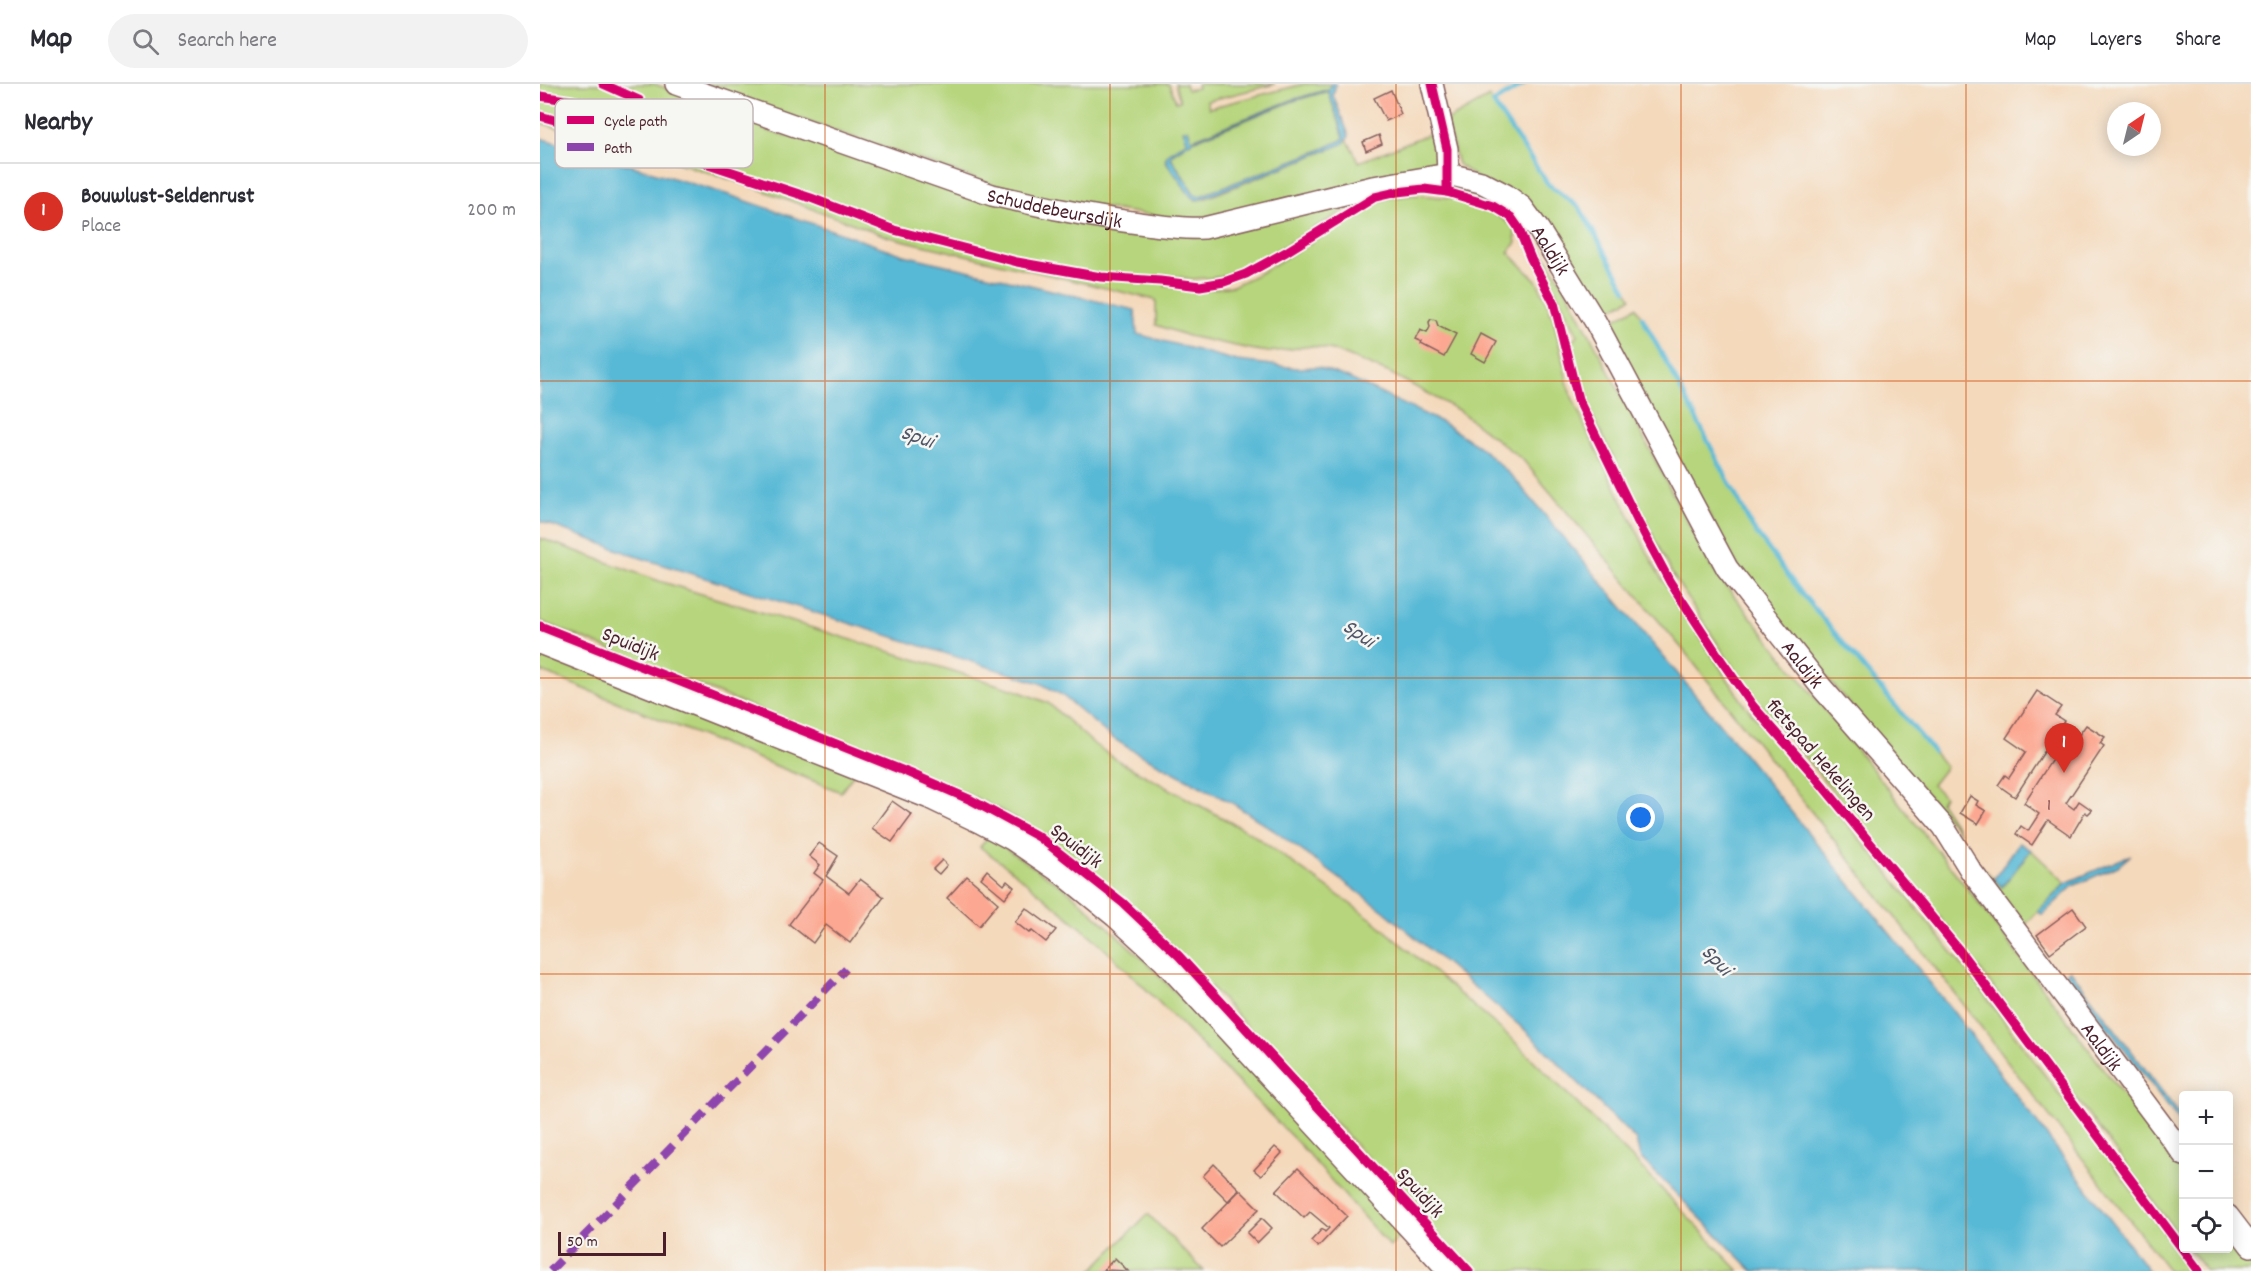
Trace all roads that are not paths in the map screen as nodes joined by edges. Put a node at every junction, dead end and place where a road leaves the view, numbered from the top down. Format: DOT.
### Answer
graph roads {
  1 [pos="676,84"];
  2 [pos="1432,84"];
  3 [pos="719,99"];
  4 [pos="753,111"];
  5 [pos="1448,174"];
  6 [pos="540,640"];
  7 [pos="2179,1148"];
  8 [pos="2233,1221"];
  9 [pos="2251,1246"];
  10 [pos="1453,1271"];
  1 -- 3 [label="street, Schuddebeursdijk"];
  2 -- 5 [label="street"];
  4 -- 5 [label="street, Schuddebeursdijk"];
  5 -- 7 [label="street, Aaldijk"];
  6 -- 10 [label="main road, Spuidijk"];
  8 -- 9 [label="street"];
}
